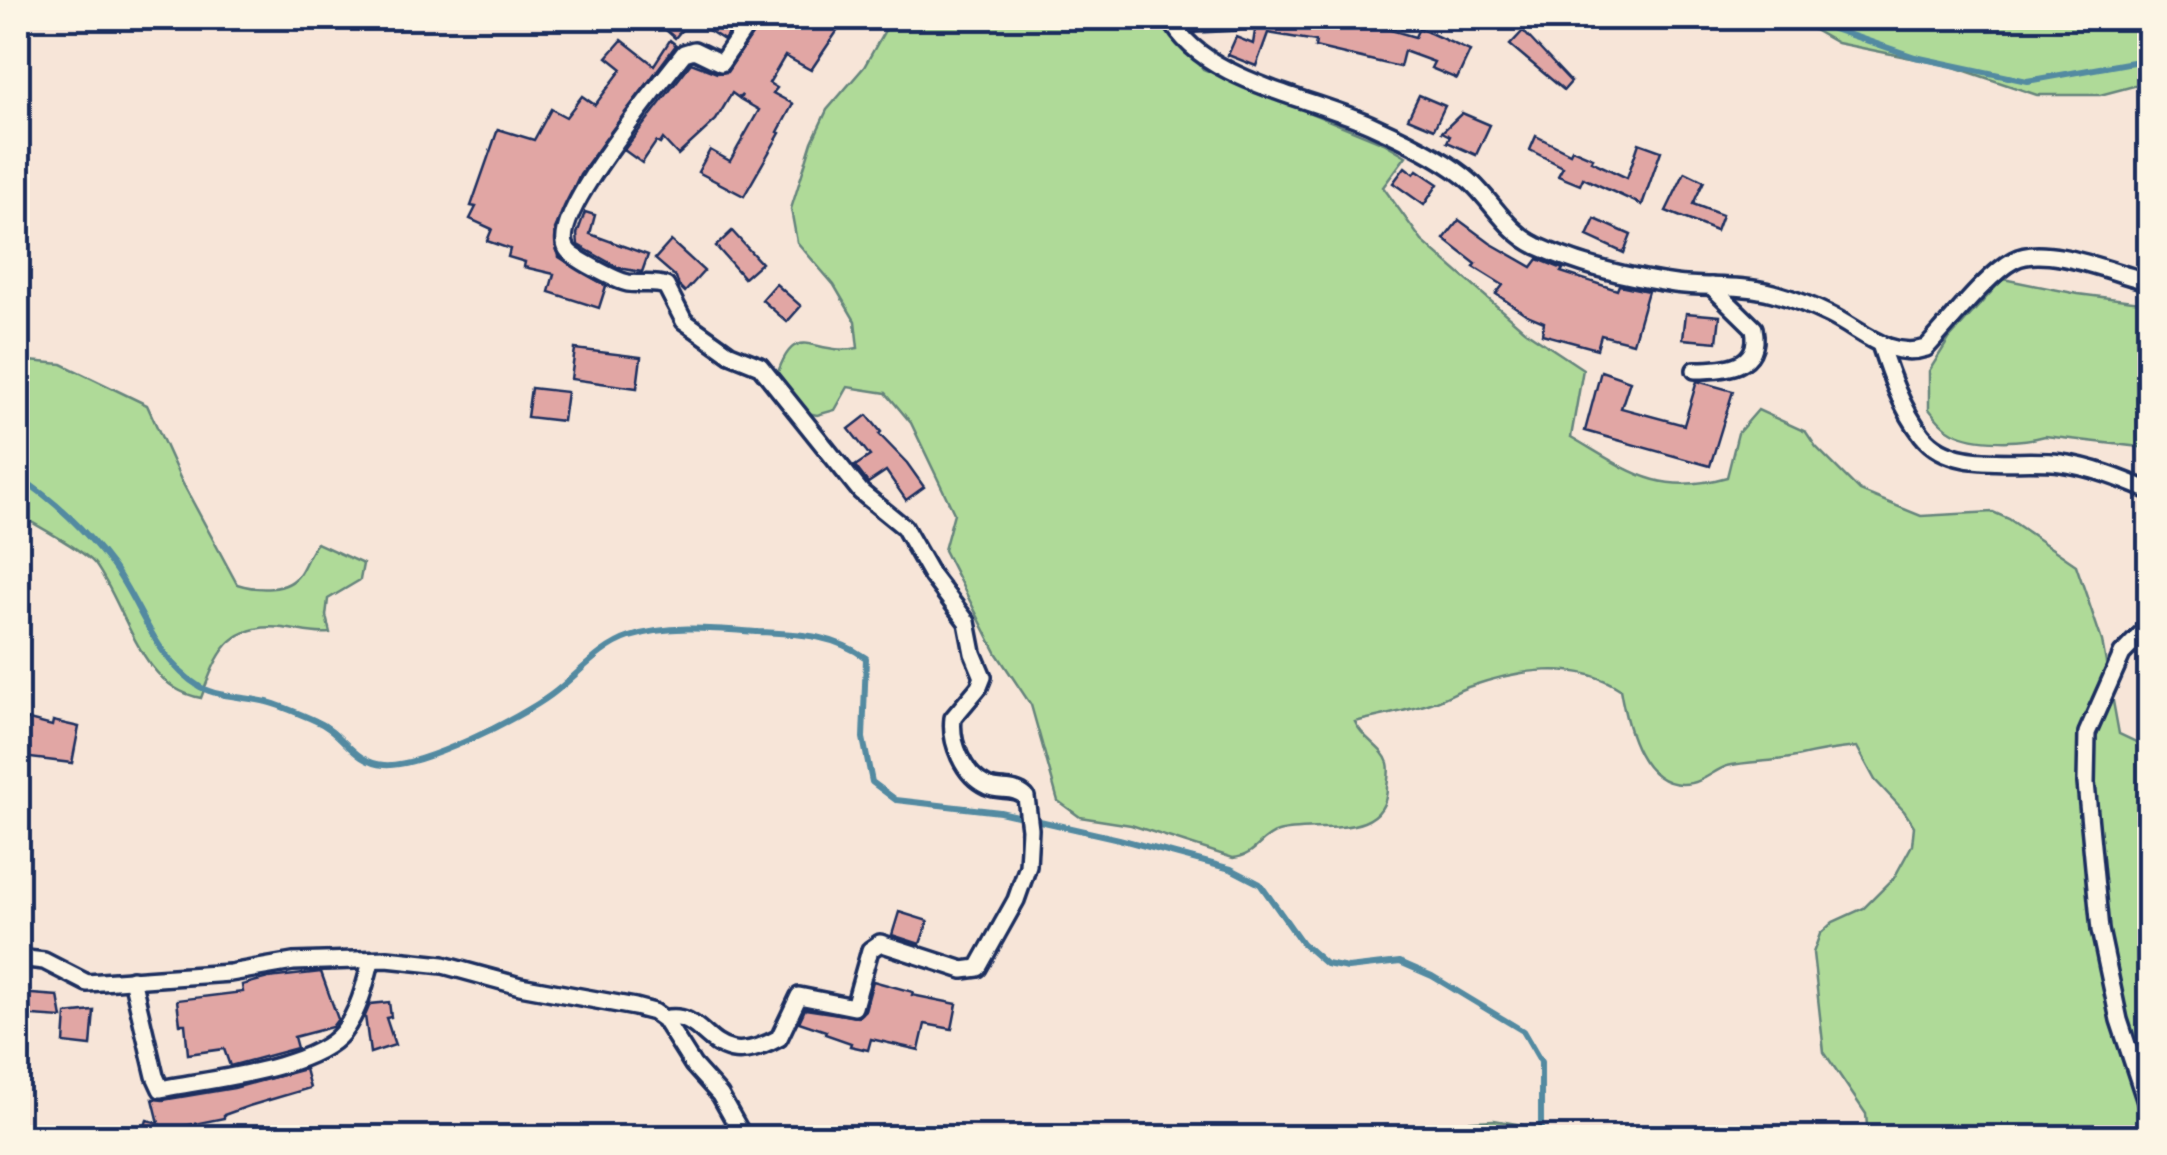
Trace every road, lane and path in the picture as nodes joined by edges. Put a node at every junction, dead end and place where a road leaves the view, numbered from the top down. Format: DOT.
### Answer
graph roads {
  1 [pos="752,18"];
  2 [pos="1243,18"];
  3 [pos="1172,21"];
  4 [pos="2150,282"];
  5 [pos="1711,286"];
  6 [pos="1880,344"];
  7 [pos="1695,370"];
  8 [pos="2150,492"];
  9 [pos="2150,625"];
  10 [pos="18,958"];
  11 [pos="372,960"];
  12 [pos="132,980"];
  13 [pos="664,1019"];
  14 [pos="2150,1114"];
  15 [pos="744,1138"];
  1 -- 13 [label="street"];
  2 -- 3 [label="street"];
  3 -- 5 [label="street"];
  4 -- 6 [label="street"];
  5 -- 6 [label="street"];
  5 -- 7 [label="street"];
  6 -- 8 [label="street"];
  9 -- 14 [label="street"];
  10 -- 12 [label="street"];
  11 -- 12 [label="street"];
  11 -- 12 [label="street"];
  11 -- 13 [label="street"];
  13 -- 15 [label="street"];
}
